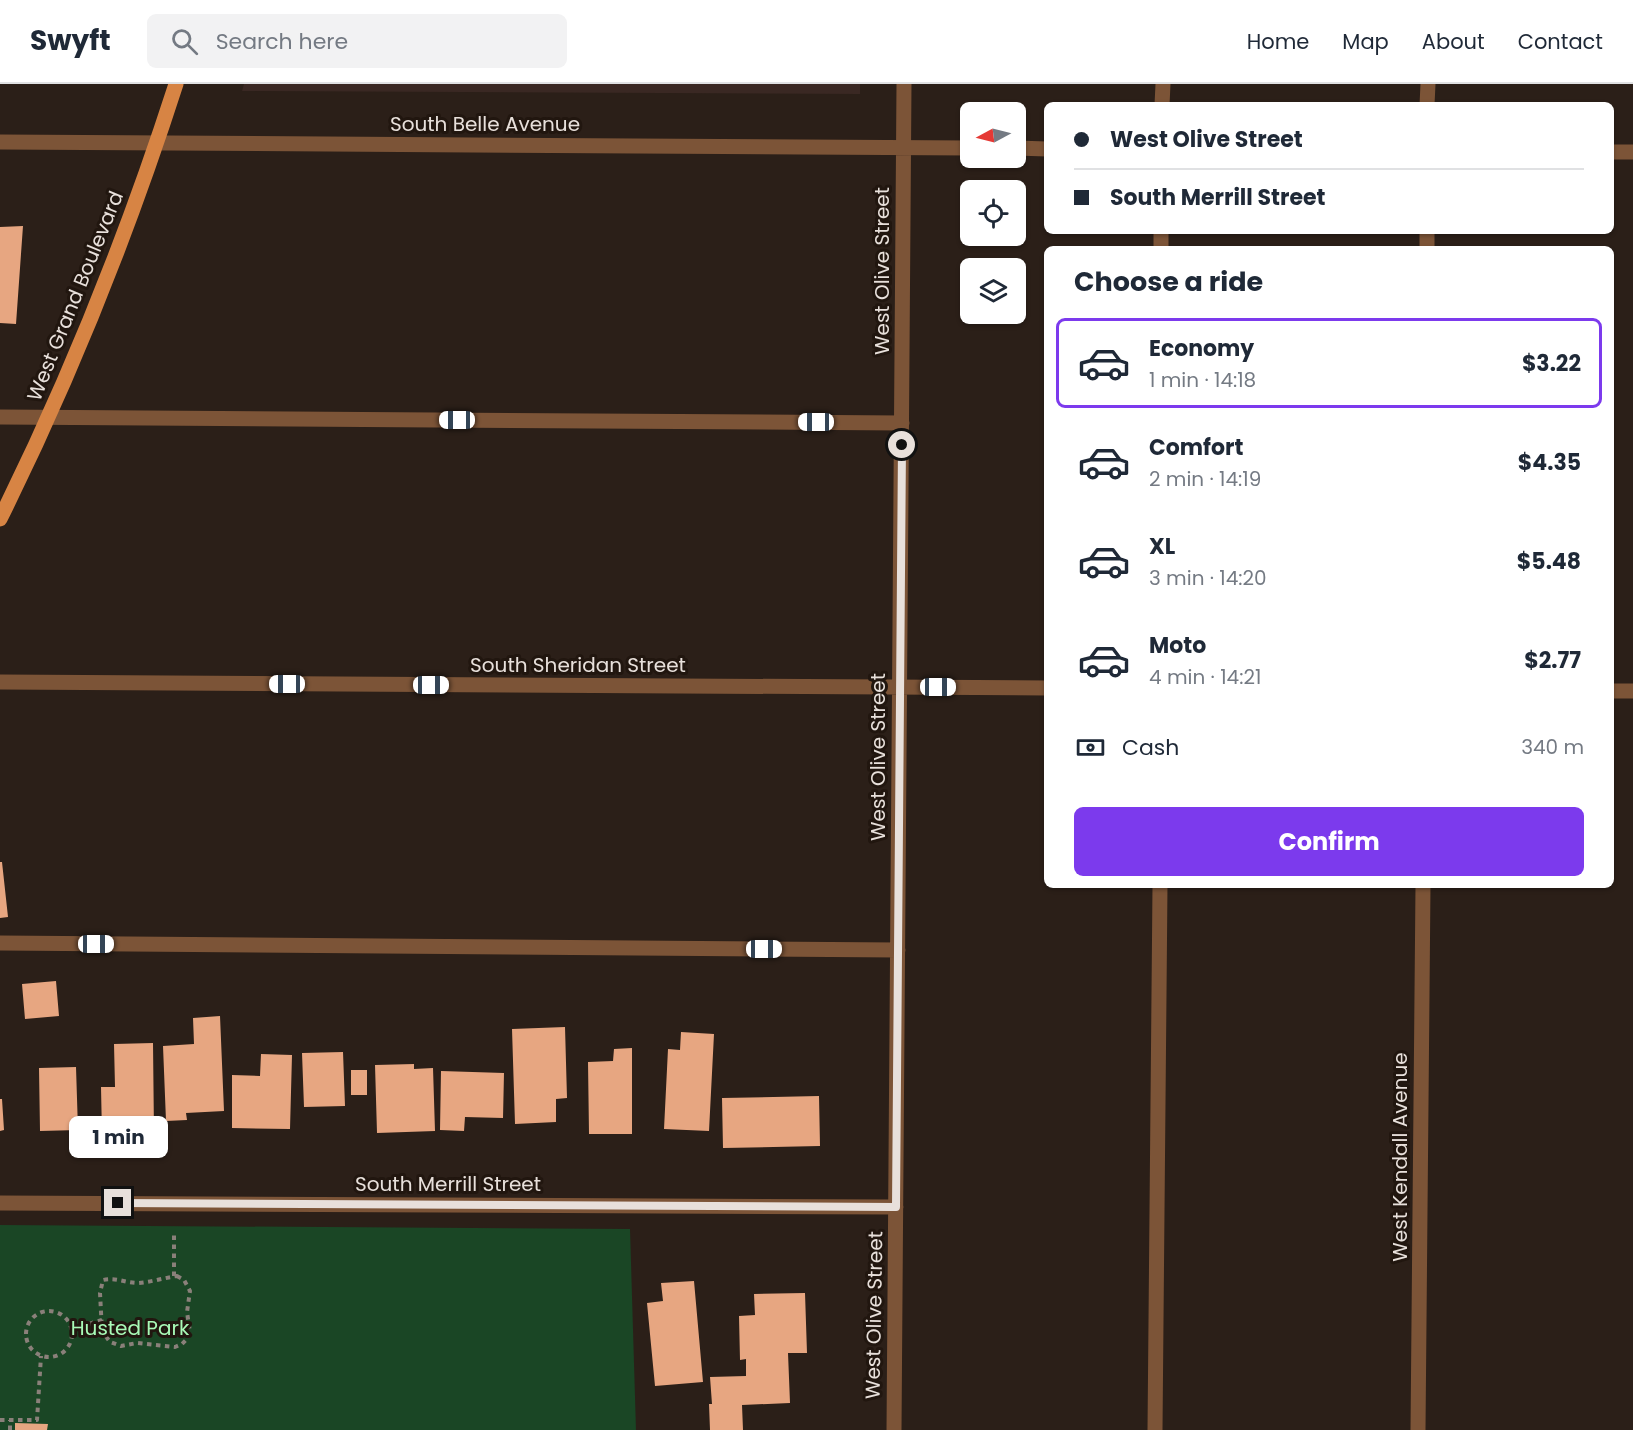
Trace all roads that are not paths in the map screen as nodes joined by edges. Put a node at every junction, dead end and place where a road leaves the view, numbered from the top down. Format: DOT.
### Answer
graph roads {
  1 [pos="176,84"];
  2 [pos="904,84"];
  3 [pos="1163,84"];
  4 [pos="1428,84"];
  5 [pos="1162,102"];
  6 [pos="1427,102"];
  7 [pos="0,142"];
  8 [pos="157,144"];
  9 [pos="903,148"];
  10 [pos="960,148"];
  11 [pos="1026,148"];
  12 [pos="1044,149"];
  13 [pos="1614,152"];
  14 [pos="1633,152"];
  15 [pos="0,417"];
  16 [pos="48,417"];
  17 [pos="902,423"];
  18 [pos="0,519"];
  19 [pos="0,682"];
  20 [pos="899,688"];
  21 [pos="1044,688"];
  22 [pos="1614,691"];
  23 [pos="1633,692"];
  24 [pos="1160,888"];
  25 [pos="1423,888"];
  26 [pos="0,943"];
  27 [pos="898,950"];
  28 [pos="0,1203"];
  29 [pos="896,1207"];
  30 [pos="894,1430"];
  31 [pos="1155,1430"];
  32 [pos="1418,1430"];
  1 -- 8 [label="main road, West Grand Boulevard"];
  2 -- 9 [label="street, West Olive Street"];
  3 -- 5 [label="street"];
  4 -- 6 [label="street"];
  7 -- 8 [label="street, South Belle Avenue"];
  8 -- 9 [label="street, South Belle Avenue"];
  8 -- 16 [label="main road, West Grand Boulevard"];
  9 -- 10 [label="street, South Belle Avenue"];
  9 -- 17 [label="street, West Olive Street"];
  11 -- 12 [label="street"];
  13 -- 14 [label="street"];
  15 -- 16 [label="street"];
  16 -- 17 [label="street"];
  16 -- 18 [label="main road, West Grand Boulevard"];
  17 -- 20 [label="street, West Olive Street"];
  19 -- 20 [label="street, South Sheridan Street"];
  20 -- 21 [label="street, South Sheridan Street"];
  20 -- 27 [label="street, West Olive Street"];
  22 -- 23 [label="street"];
  24 -- 31 [label="street"];
  25 -- 32 [label="street, West Kendall Avenue"];
  26 -- 27 [label="street"];
  27 -- 29 [label="street, West Olive Street"];
  28 -- 29 [label="street, South Merrill Street"];
  29 -- 30 [label="street, West Olive Street"];
}
